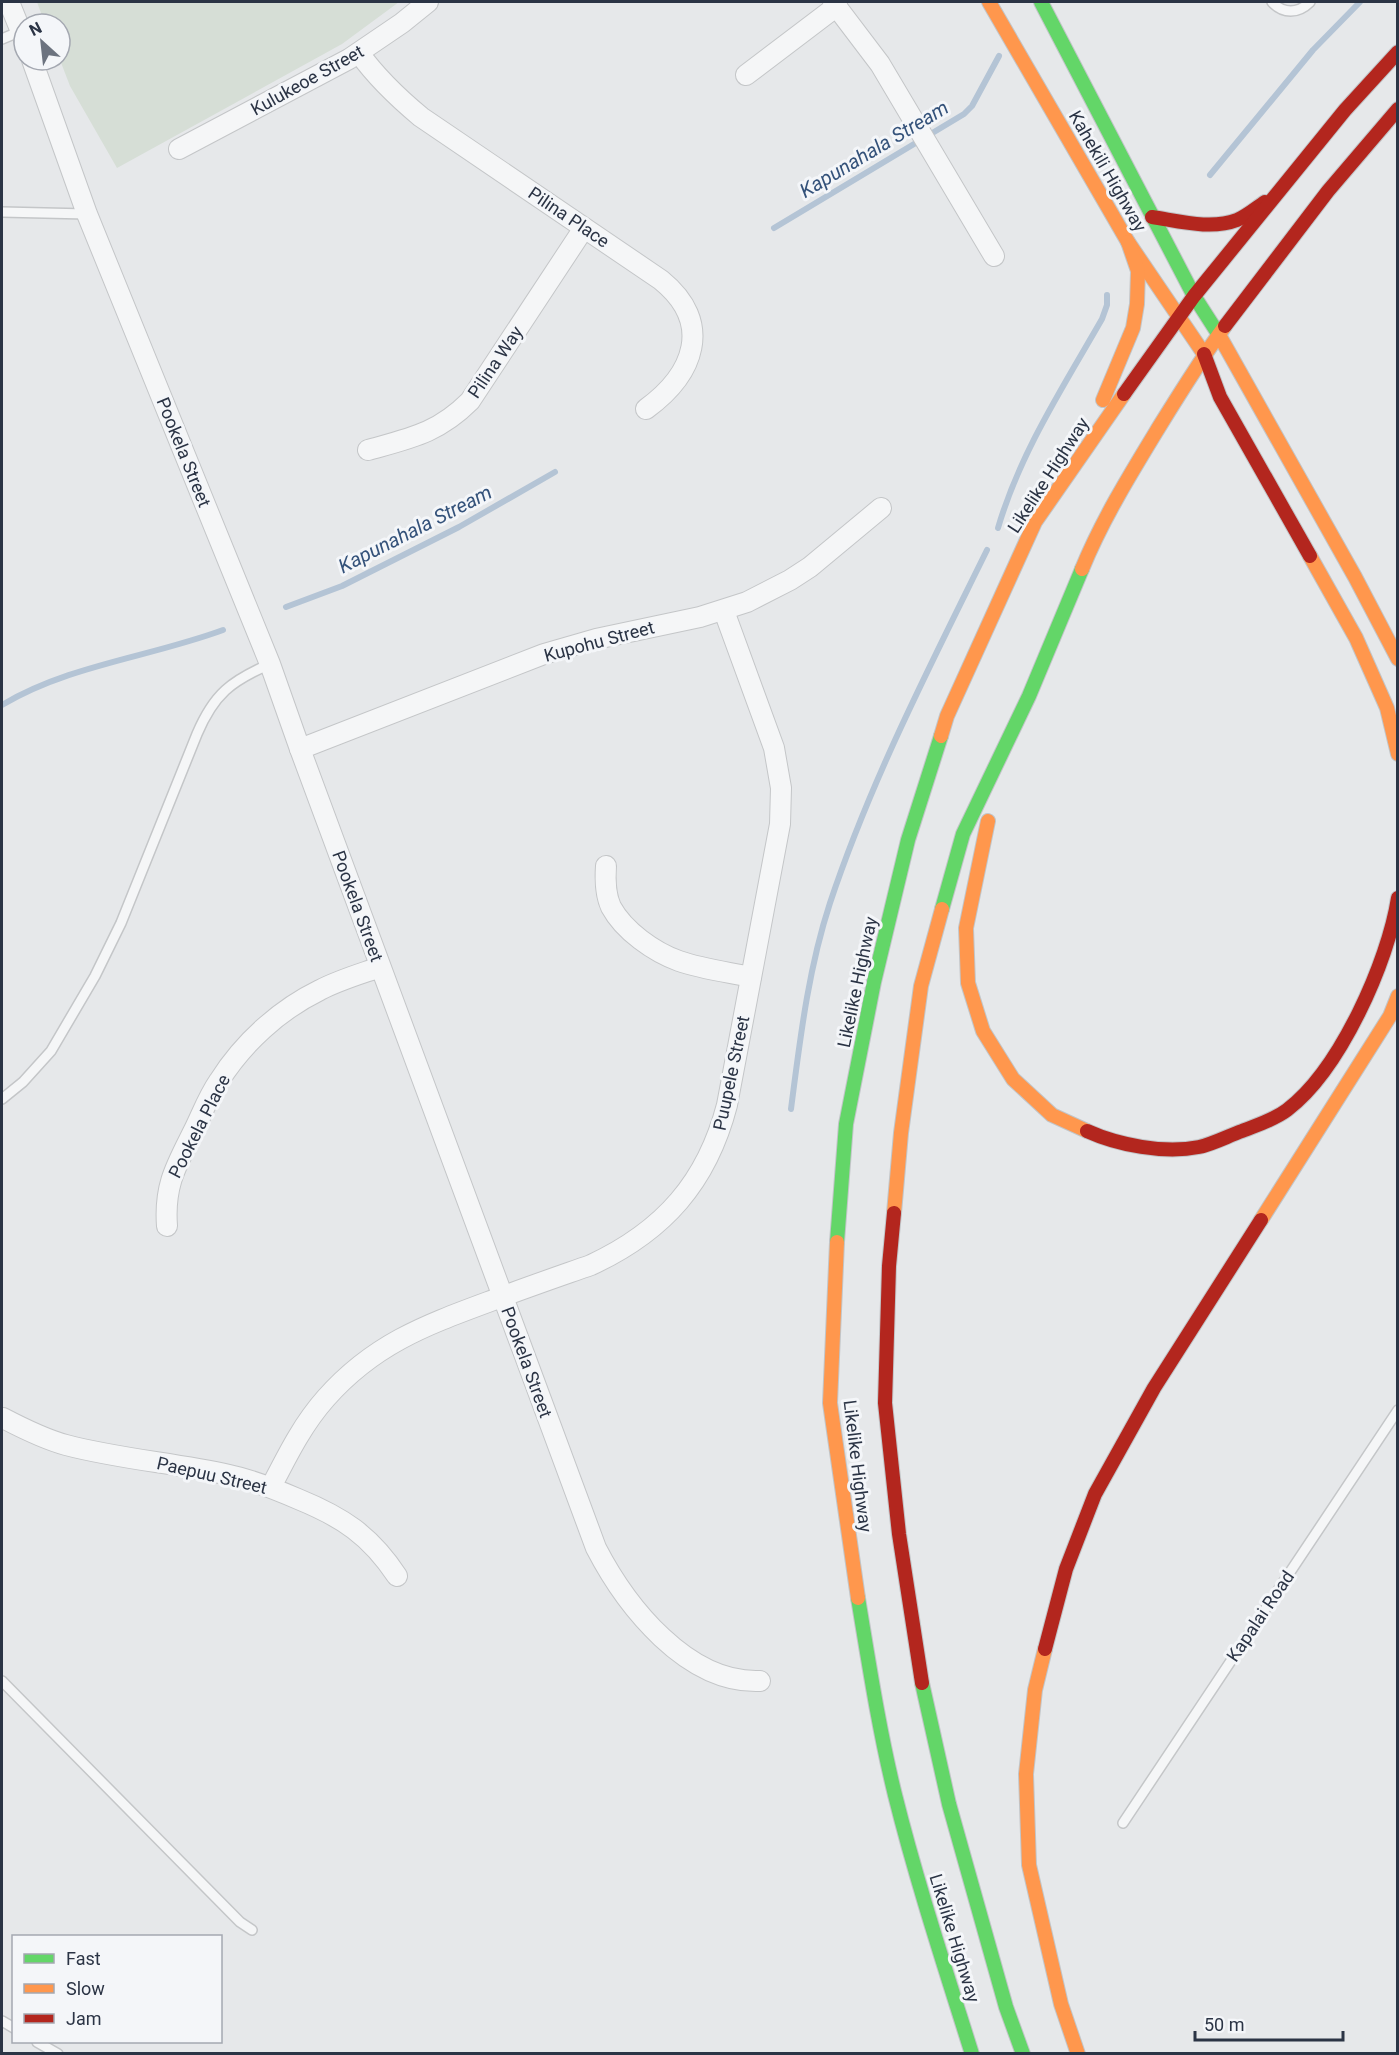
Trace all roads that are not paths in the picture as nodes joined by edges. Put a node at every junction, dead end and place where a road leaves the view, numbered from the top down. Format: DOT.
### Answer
graph roads {
  1 [pos="428,2"];
  2 [pos="989,2"];
  3 [pos="1041,2"];
  4 [pos="1272,2"];
  5 [pos="1310,2"];
  6 [pos="835,4"];
  7 [pos="359,52"];
  8 [pos="1398,52"];
  9 [pos="36,72"];
  10 [pos="746,75"];
  11 [pos="1398,109"];
  12 [pos="179,150"];
  13 [pos="1278,192"];
  14 [pos="2,212"];
  15 [pos="87,214"];
  16 [pos="1152,217"];
  17 [pos="584,228"];
  18 [pos="1128,242"];
  19 [pos="994,256"];
  20 [pos="1194,296"];
  21 [pos="1178,317"];
  22 [pos="1219,335"];
  23 [pos="1204,354"];
  24 [pos="646,409"];
  25 [pos="368,450"];
  26 [pos="1083,451"];
  27 [pos="881,508"];
  28 [pos="724,611"];
  29 [pos="1398,659"];
  30 [pos="270,664"];
  31 [pos="300,749"];
  32 [pos="1003,752"];
  33 [pos="1398,754"];
  34 [pos="606,866"];
  35 [pos="1398,898"];
  36 [pos="380,967"];
  37 [pos="751,977"];
  38 [pos="1398,996"];
  39 [pos="2,1099"];
  40 [pos="167,1226"];
  41 [pos="503,1297"];
  42 [pos="1398,1410"];
  43 [pos="3,1418"];
  44 [pos="271,1487"];
  45 [pos="397,1576"];
  46 [pos="2,1681"];
  47 [pos="760,1681"];
  48 [pos="1123,1822"];
  49 [pos="252,1930"];
  50 [pos="39,2043"];
  51 [pos="58,2054"];
  52 [pos="972,2054"];
  53 [pos="1023,2054"];
  54 [pos="1078,2054"];
  1 -- 7 [label="street, Kulukeoe Street"];
  2 -- 18 [label="main road, Kahekili Highway"];
  3 -- 16 [label="main road, Kahekili Highway"];
  4 -- 5 [label="lane"];
  6 -- 10 [label="street"];
  6 -- 19 [label="street"];
  7 -- 12 [label="street, Kulukeoe Street"];
  7 -- 17 [label="street, Pilina Place"];
  8 -- 13 [label="main road, Likelike Highway"];
  9 -- 15 [label="street, Pookela Street"];
  11 -- 22 [label="main road, Likelike Highway"];
  13 -- 16 [label="main road"];
  13 -- 20 [label="main road, Likelike Highway"];
  14 -- 15 [label="lane"];
  15 -- 30 [label="street, Pookela Street"];
  16 -- 20 [label="main road, Kahekili Highway"];
  17 -- 24 [label="street, Pilina Place"];
  17 -- 25 [label="street, Pilina Way"];
  18 -- 21 [label="main road, Kahekili Highway"];
  18 -- 26 [label="main road"];
  20 -- 21 [label="main road, Likelike Highway"];
  20 -- 22 [label="main road, Kahekili Highway"];
  21 -- 23 [label="main road, Kahekili Highway"];
  21 -- 26 [label="main road, Likelike Highway"];
  22 -- 23 [label="main road, Likelike Highway"];
  22 -- 29 [label="main road, Kahekili Highway"];
  23 -- 32 [label="main road, Likelike Highway"];
  23 -- 33 [label="main road, Kahekili Highway"];
  26 -- 52 [label="main road, Likelike Highway"];
  27 -- 28 [label="street, Kupohu Street"];
  28 -- 31 [label="street, Kupohu Street"];
  28 -- 37 [label="street, Puupele Street"];
  30 -- 31 [label="street, Pookela Street"];
  30 -- 39 [label="lane"];
  31 -- 36 [label="street, Pookela Street"];
  32 -- 35 [label="main road"];
  32 -- 53 [label="main road, Likelike Highway"];
  34 -- 37 [label="street"];
  36 -- 40 [label="street, Pookela Place"];
  36 -- 41 [label="street, Pookela Street"];
  37 -- 41 [label="street, Puupele Street"];
  38 -- 54 [label="main road"];
  41 -- 44 [label="street, Puupele Street"];
  41 -- 47 [label="street, Pookela Street"];
  42 -- 48 [label="lane, Kapalai Road"];
  43 -- 44 [label="street, Paepuu Street"];
  44 -- 45 [label="street, Paepuu Street"];
  46 -- 49 [label="lane"];
  50 -- 51 [label="lane"];
}
